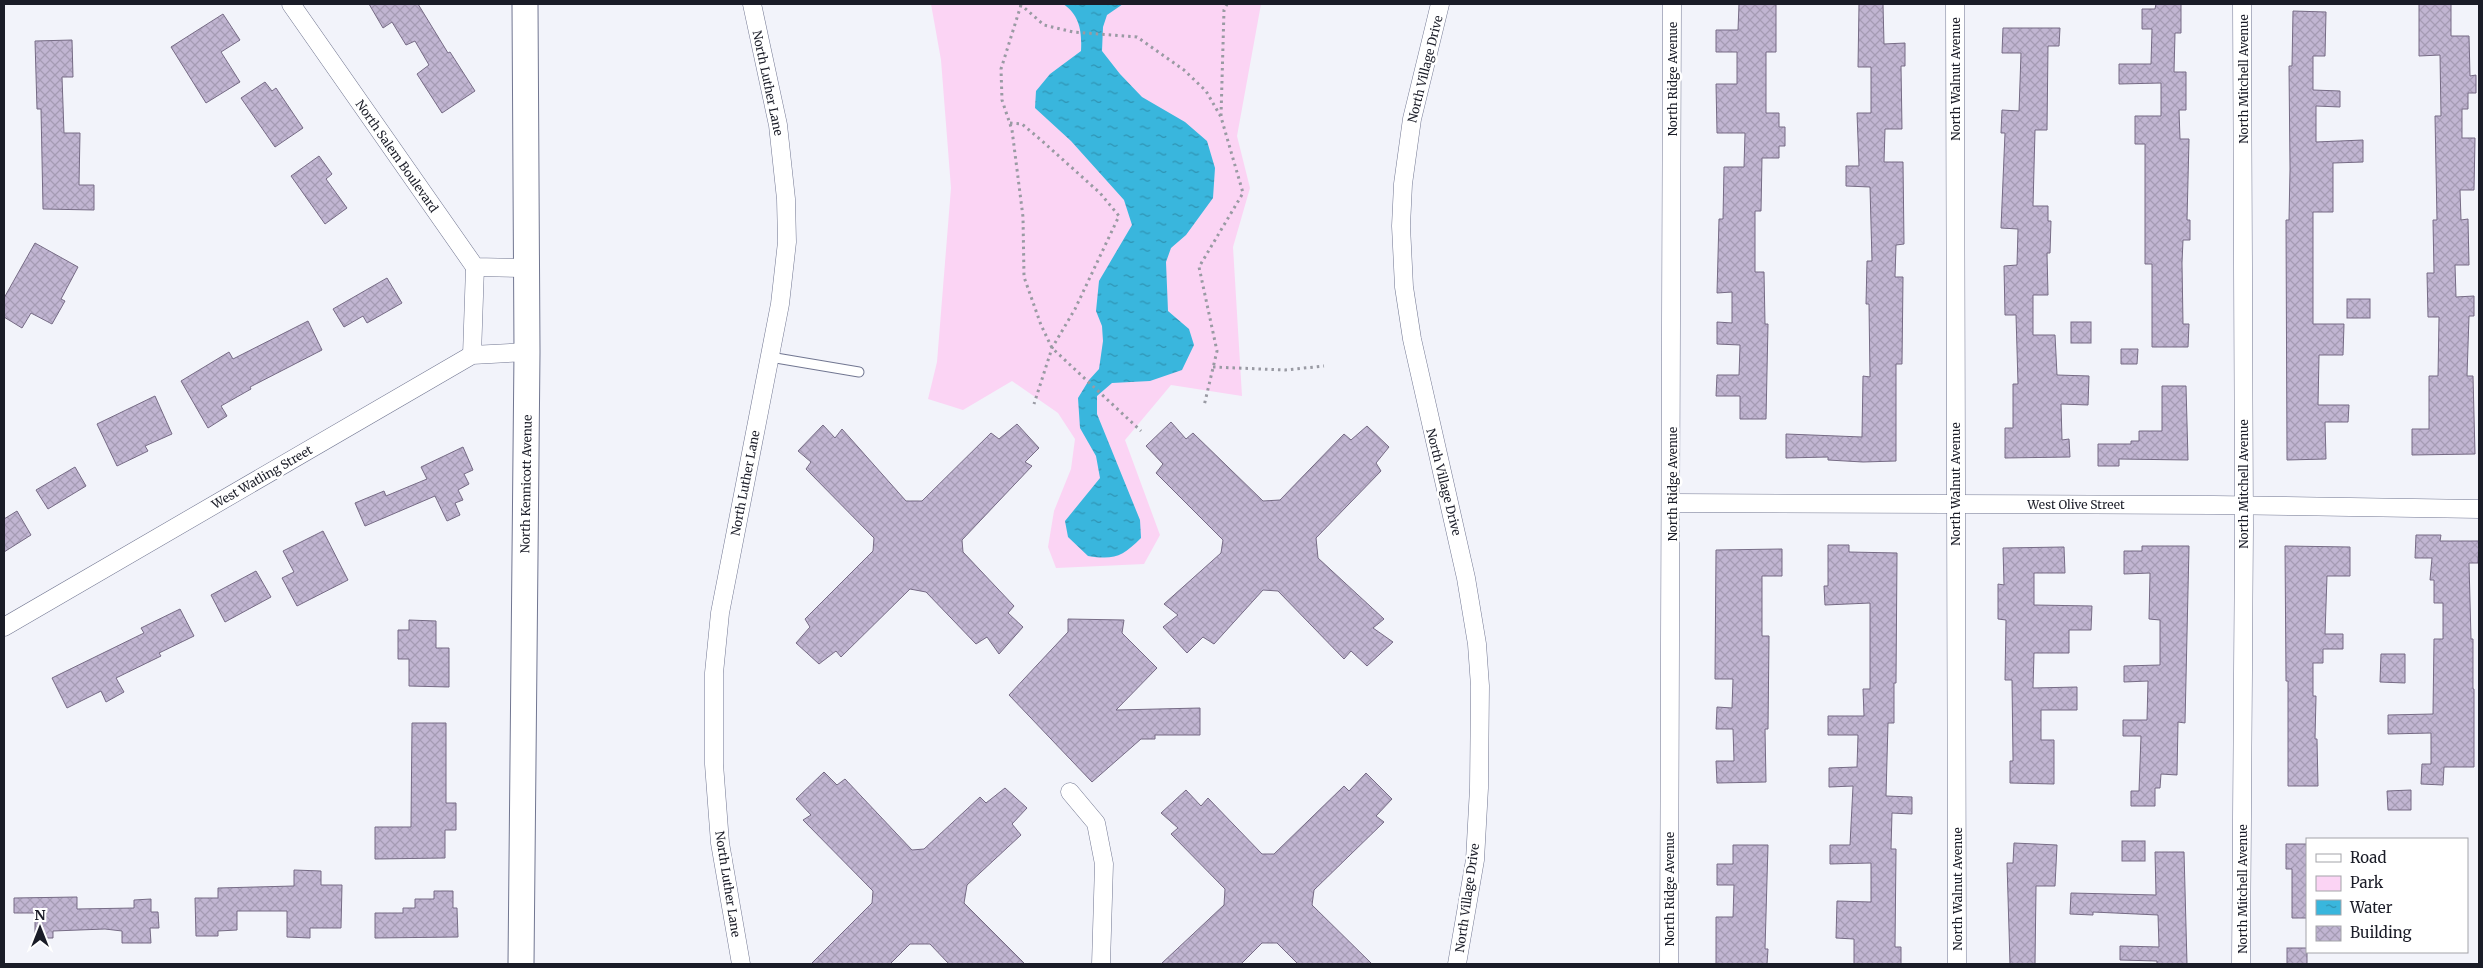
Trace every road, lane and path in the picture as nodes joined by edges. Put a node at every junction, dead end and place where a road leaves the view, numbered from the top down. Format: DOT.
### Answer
graph roads {
  1 [pos="291,4"];
  2 [pos="525,4"];
  3 [pos="752,4"];
  4 [pos="1020,4"];
  5 [pos="1228,4"];
  6 [pos="1440,4"];
  7 [pos="1672,4"];
  8 [pos="1955,4"];
  9 [pos="2242,4"];
  10 [pos="1221,117"];
  11 [pos="1010,123"];
  12 [pos="475,267"];
  13 [pos="525,268"];
  14 [pos="1052,348"];
  15 [pos="527,352"];
  16 [pos="472,355"];
  17 [pos="770,357"];
  18 [pos="1324,366"];
  19 [pos="1213,367"];
  20 [pos="858,372"];
  21 [pos="1034,404"];
  22 [pos="1204,406"];
  23 [pos="1141,431"];
  24 [pos="1672,503"];
  25 [pos="1955,503"];
  26 [pos="2244,505"];
  27 [pos="2479,509"];
  28 [pos="4,627"];
  29 [pos="1070,792"];
  30 [pos="521,964"];
  31 [pos="741,964"];
  32 [pos="1101,964"];
  33 [pos="1457,964"];
  34 [pos="1669,964"];
  35 [pos="1957,964"];
  36 [pos="2241,964"];
  1 -- 12 [label="street, North Salem Boulevard"];
  2 -- 13 [label="street, North Kennicott Avenue"];
  3 -- 17 [label="street, North Luther Lane"];
  4 -- 10 [label="path"];
  4 -- 11 [label="path"];
  5 -- 10 [label="path"];
  6 -- 33 [label="street, North Village Drive"];
  7 -- 24 [label="street, North Ridge Avenue"];
  8 -- 25 [label="street, North Walnut Avenue"];
  9 -- 26 [label="street, North Mitchell Avenue"];
  10 -- 19 [label="path"];
  11 -- 14 [label="path"];
  11 -- 14 [label="path"];
  12 -- 13 [label="street"];
  12 -- 16 [label="street"];
  13 -- 15 [label="street, North Kennicott Avenue"];
  14 -- 21 [label="path"];
  14 -- 23 [label="path"];
  15 -- 16 [label="street, West Watling Street"];
  15 -- 30 [label="street, North Kennicott Avenue"];
  16 -- 28 [label="street, West Watling Street"];
  17 -- 20 [label="lane"];
  17 -- 31 [label="street, North Luther Lane"];
  18 -- 19 [label="path"];
  19 -- 22 [label="path"];
  24 -- 25 [label="street, West Olive Street"];
  24 -- 34 [label="street, North Ridge Avenue"];
  25 -- 26 [label="street, West Olive Street"];
  25 -- 35 [label="street, North Walnut Avenue"];
  26 -- 27 [label="street, West Olive Street"];
  26 -- 36 [label="street, North Mitchell Avenue"];
  29 -- 32 [label="street"];
}
